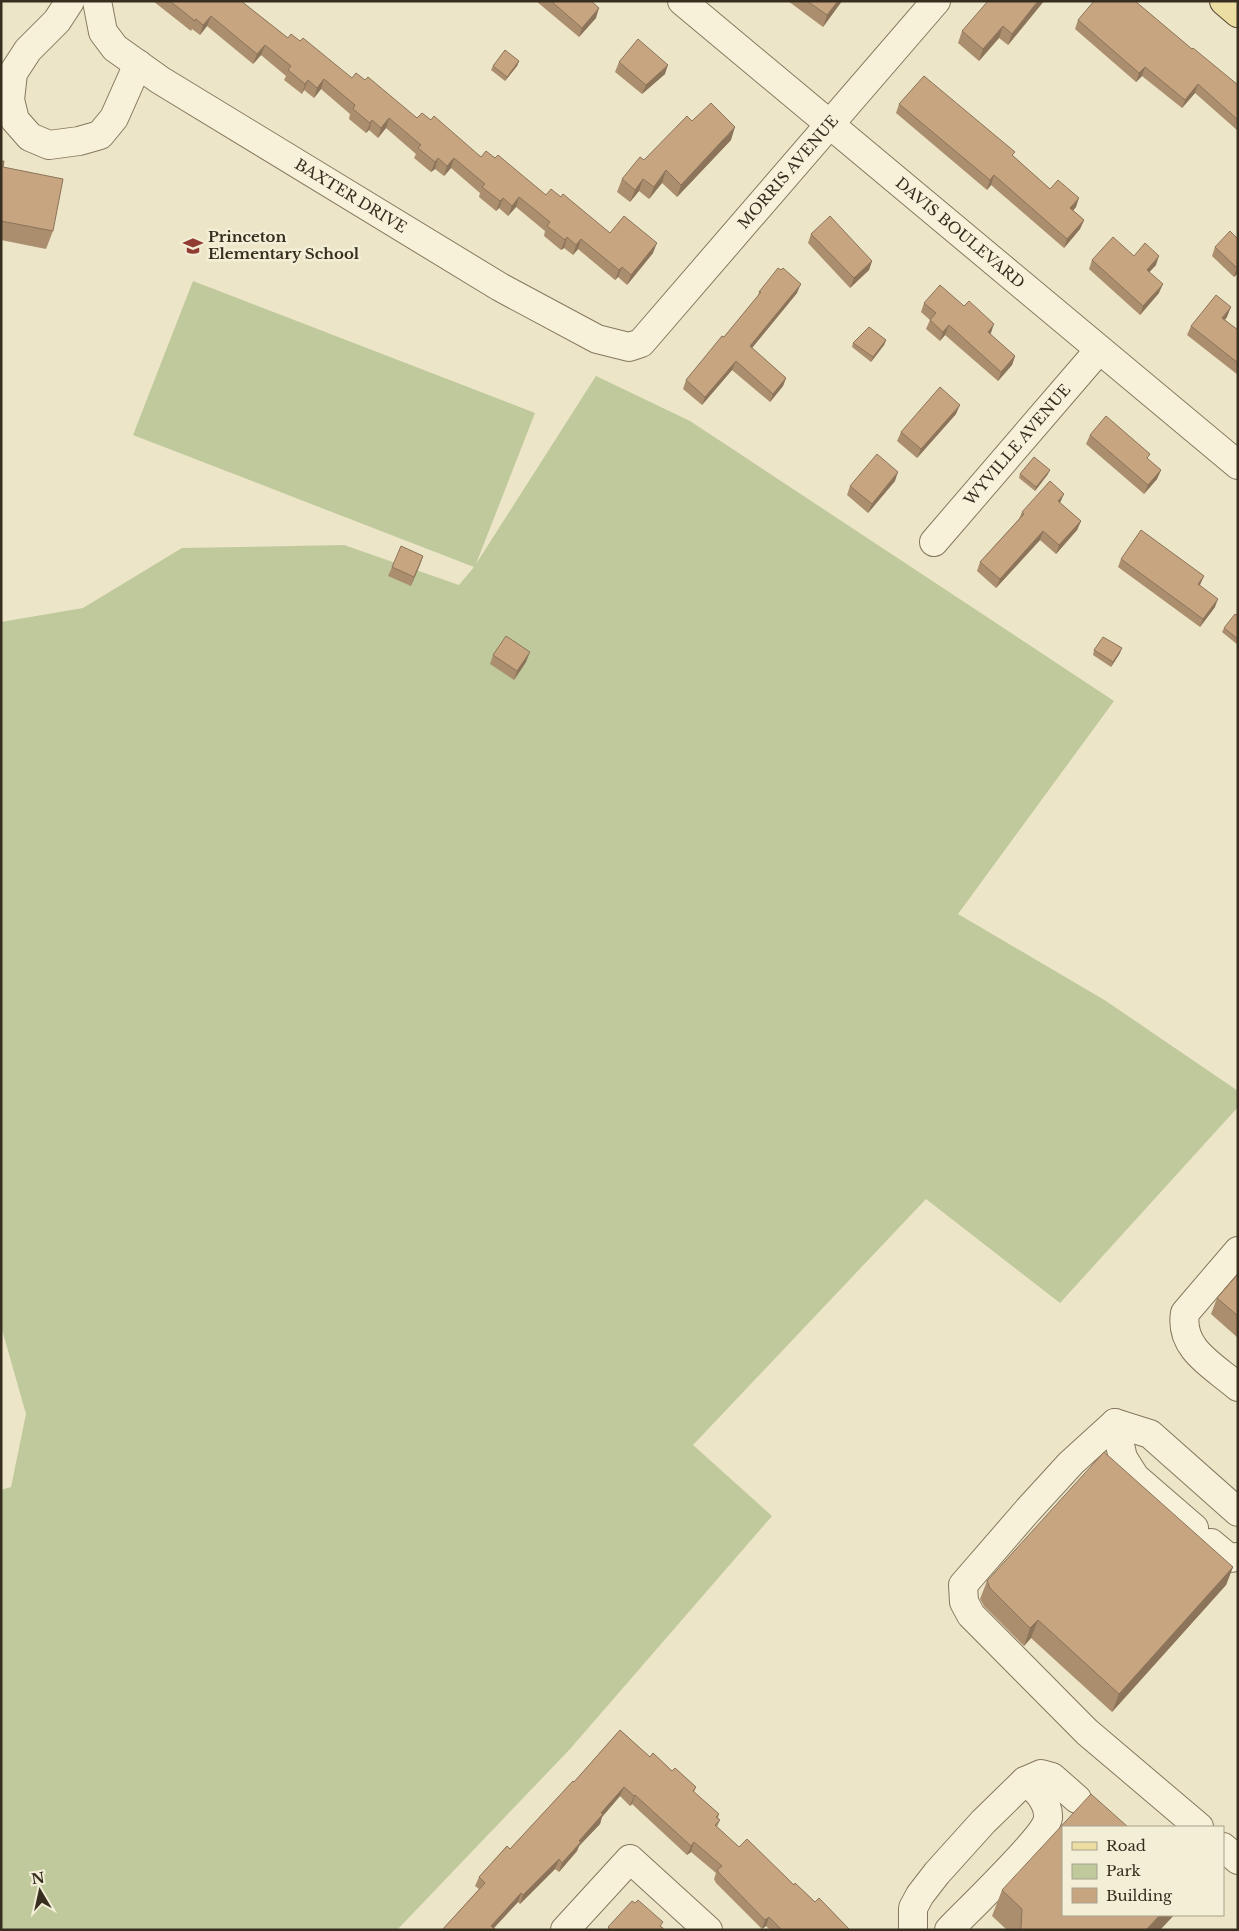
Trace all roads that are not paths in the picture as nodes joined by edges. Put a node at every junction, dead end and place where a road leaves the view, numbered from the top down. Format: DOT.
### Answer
graph roads {
  1 [pos="70,1"];
  2 [pos="97,1"];
  3 [pos="682,1"];
  4 [pos="936,1"];
  5 [pos="1224,1"];
  6 [pos="1238,13"];
  7 [pos="138,64"];
  8 [pos="830,124"];
  9 [pos="641,343"];
  10 [pos="1099,350"];
  11 [pos="1238,465"];
  12 [pos="934,542"];
  13 [pos="1238,1251"];
  14 [pos="1238,1387"];
  15 [pos="1115,1423"];
  16 [pos="1238,1512"];
  17 [pos="1238,1557"];
  18 [pos="1025,1781"];
  19 [pos="1077,1799"];
  20 [pos="1198,1826"];
  21 [pos="1224,1848"];
  22 [pos="1238,1860"];
  23 [pos="565,1930"];
  24 [pos="708,1930"];
  25 [pos="913,1930"];
  26 [pos="950,1930"];
  1 -- 7 [label="street"];
  2 -- 7 [label="street, BAXTER DRIVE"];
  3 -- 8 [label="street, DAVIS BOULEVARD"];
  4 -- 8 [label="street, MORRIS AVENUE"];
  5 -- 6 [label="main road"];
  7 -- 9 [label="street, BAXTER DRIVE"];
  8 -- 9 [label="street, MORRIS AVENUE"];
  8 -- 10 [label="street, DAVIS BOULEVARD"];
  10 -- 11 [label="street, DAVIS BOULEVARD"];
  10 -- 12 [label="street, WYVILLE AVENUE"];
  13 -- 14 [label="street"];
  15 -- 16 [label="street"];
  15 -- 17 [label="street"];
  15 -- 20 [label="street"];
  18 -- 19 [label="street"];
  18 -- 25 [label="street"];
  18 -- 26 [label="street"];
  21 -- 22 [label="street"];
  23 -- 24 [label="street"];
}
